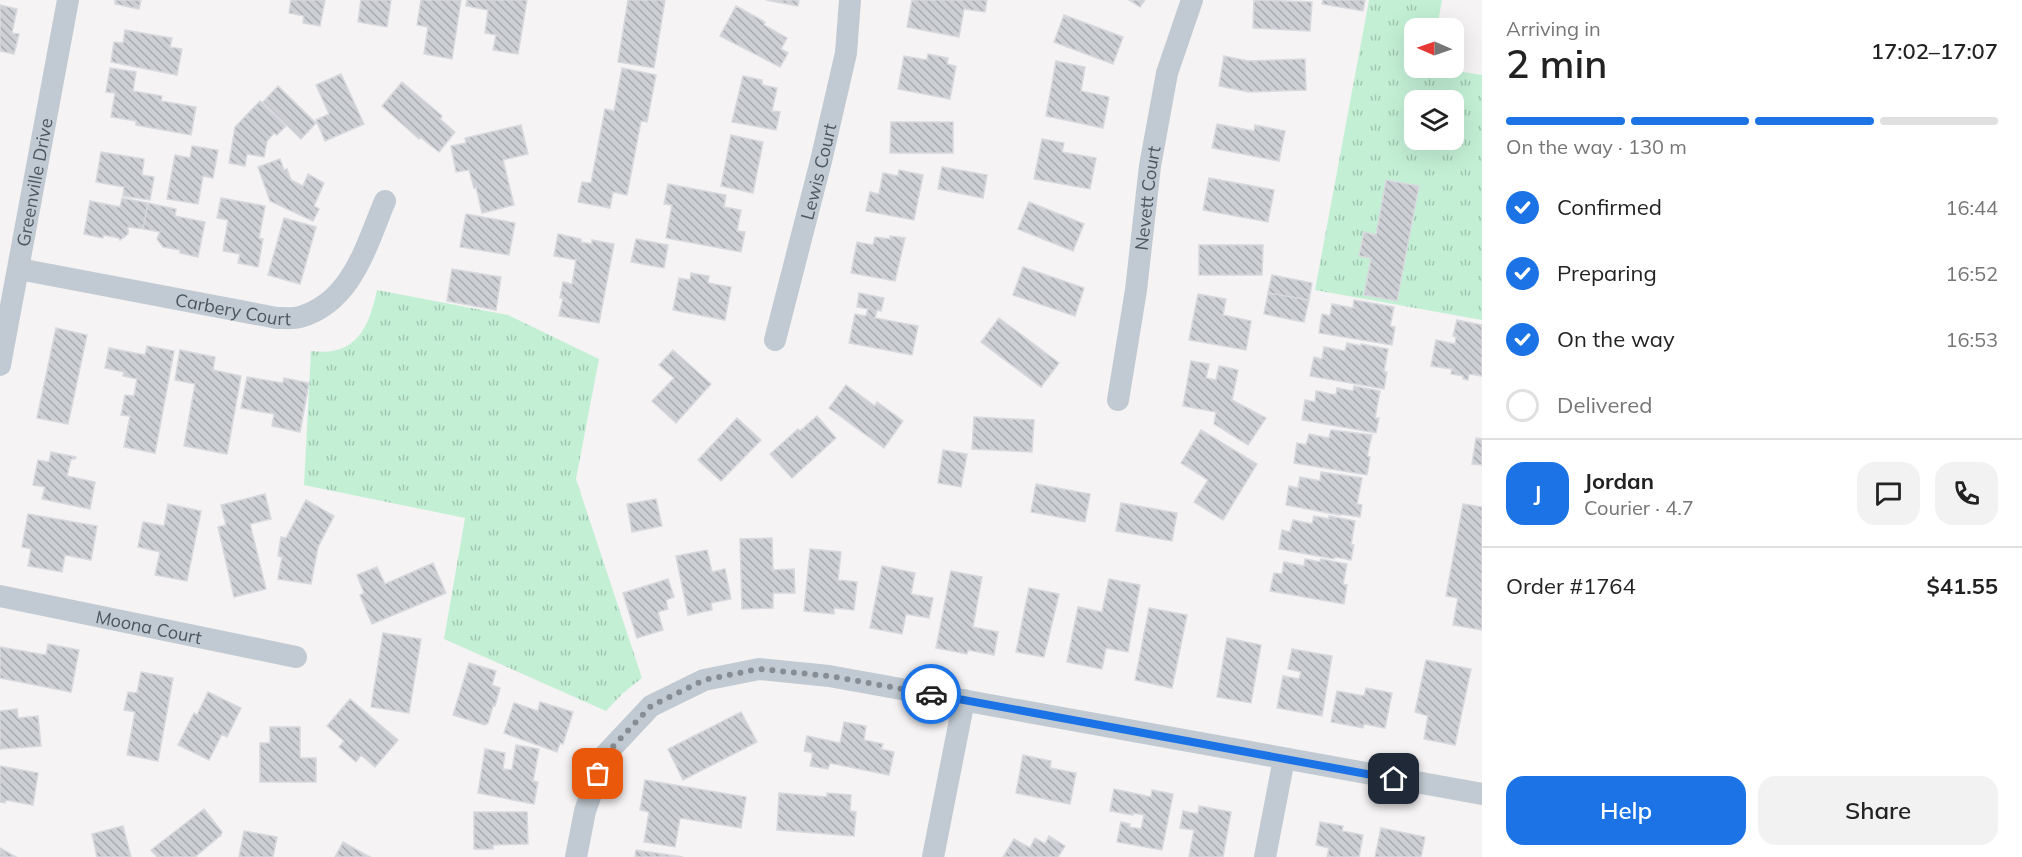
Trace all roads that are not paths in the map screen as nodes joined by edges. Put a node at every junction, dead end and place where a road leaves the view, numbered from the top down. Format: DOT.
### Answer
graph roads {
  1 [pos="68,0"];
  2 [pos="850,0"];
  3 [pos="1192,0"];
  4 [pos="385,201"];
  5 [pos="19,269"];
  6 [pos="775,340"];
  7 [pos="0,365"];
  8 [pos="1118,400"];
  9 [pos="0,596"];
  10 [pos="296,657"];
  11 [pos="964,700"];
  12 [pos="1284,759"];
  13 [pos="1482,794"];
  14 [pos="576,857"];
  15 [pos="933,857"];
  16 [pos="1265,857"];
  1 -- 5 [label="street, Greenville Drive"];
  2 -- 6 [label="street, Lewis Court"];
  3 -- 8 [label="street, Nevett Court"];
  4 -- 5 [label="street, Carbery Court"];
  5 -- 7 [label="street, Greenville Drive"];
  9 -- 10 [label="street, Moona Court"];
  11 -- 12 [label="street"];
  11 -- 14 [label="street"];
  11 -- 15 [label="street"];
  12 -- 13 [label="street"];
  12 -- 16 [label="street"];
}
